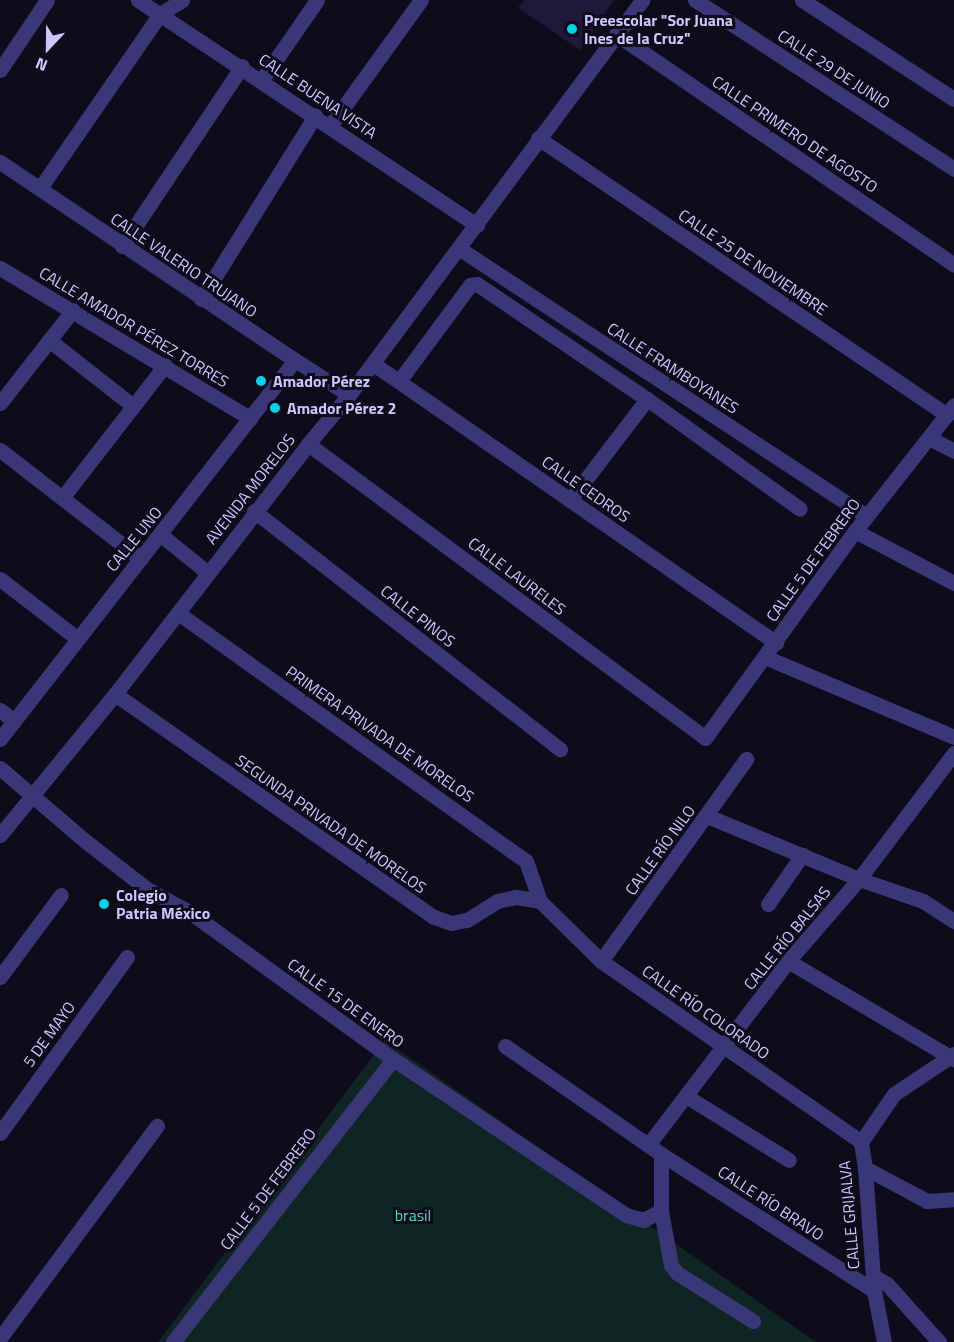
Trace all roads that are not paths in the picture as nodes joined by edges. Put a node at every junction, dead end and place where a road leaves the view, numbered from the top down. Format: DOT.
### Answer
graph roads {
  1 [pos="47,0"];
  2 [pos="138,0"];
  3 [pos="182,0"];
  4 [pos="317,0"];
  5 [pos="421,0"];
  6 [pos="642,0"];
  7 [pos="695,0"];
  8 [pos="802,0"];
  9 [pos="160,14"];
  10 [pos="616,34"];
  11 [pos="242,66"];
  12 [pos="0,70"];
  13 [pos="261,81"];
  14 [pos="954,99"];
  15 [pos="315,116"];
  16 [pos="330,126"];
  17 [pos="538,138"];
  18 [pos="0,162"];
  19 [pos="954,169"];
  20 [pos="40,188"];
  21 [pos="477,225"];
  22 [pos="122,246"];
  23 [pos="460,249"];
  24 [pos="954,265"];
  25 [pos="0,268"];
  26 [pos="201,299"];
  27 [pos="73,310"];
  28 [pos="49,340"];
  29 [pos="295,360"];
  30 [pos="165,365"];
  31 [pos="375,365"];
  32 [pos="399,381"];
  33 [pos="349,395"];
  34 [pos="646,399"];
  35 [pos="0,403"];
  36 [pos="132,405"];
  37 [pos="950,410"];
  38 [pos="250,418"];
  39 [pos="929,438"];
  40 [pos="308,444"];
  41 [pos="0,450"];
  42 [pos="954,451"];
  43 [pos="62,498"];
  44 [pos="570,500"];
  45 [pos="800,509"];
  46 [pos="254,511"];
  47 [pos="866,516"];
  48 [pos="855,531"];
  49 [pos="161,535"];
  50 [pos="141,559"];
  51 [pos="208,573"];
  52 [pos="0,579"];
  53 [pos="954,583"];
  54 [pos="178,613"];
  55 [pos="78,639"];
  56 [pos="776,643"];
  57 [pos="765,657"];
  58 [pos="115,694"];
  59 [pos="0,710"];
  60 [pos="14,721"];
  61 [pos="954,737"];
  62 [pos="705,738"];
  63 [pos="0,740"];
  64 [pos="560,749"];
  65 [pos="954,753"];
  66 [pos="746,759"];
  67 [pos="0,768"];
  68 [pos="32,793"];
  69 [pos="706,816"];
  70 [pos="0,835"];
  71 [pos="802,855"];
  72 [pos="859,879"];
  73 [pos="61,895"];
  74 [pos="540,901"];
  75 [pos="768,904"];
  76 [pos="954,921"];
  77 [pos="127,957"];
  78 [pos="601,961"];
  79 [pos="788,962"];
  80 [pos="0,977"];
  81 [pos="505,1046"];
  82 [pos="724,1047"];
  83 [pos="953,1056"];
  84 [pos="393,1059"];
  85 [pos="686,1096"];
  86 [pos="158,1126"];
  87 [pos="0,1133"];
  88 [pos="861,1142"];
  89 [pos="655,1149"];
  90 [pos="789,1160"];
  91 [pos="865,1168"];
  92 [pos="954,1199"];
  93 [pos="657,1214"];
  94 [pos="873,1283"];
  95 [pos="753,1321"];
  96 [pos="0,1338"];
  97 [pos="173,1342"];
  98 [pos="884,1342"];
  99 [pos="939,1342"];
  1 -- 12 [label="street"];
  2 -- 9 [label="street, CALLE BUENA VISTA"];
  3 -- 9 [label="street"];
  4 -- 13 [label="street"];
  5 -- 16 [label="street"];
  6 -- 10 [label="street, AVENIDA MORELOS"];
  7 -- 19 [label="street, CALLE 29 DE JUNIO"];
  8 -- 14 [label="street"];
  9 -- 11 [label="street, CALLE BUENA VISTA"];
  9 -- 20 [label="street"];
  10 -- 17 [label="street, AVENIDA MORELOS"];
  10 -- 24 [label="street, CALLE PRIMERO DE AGOSTO"];
  11 -- 13 [label="street, CALLE BUENA VISTA"];
  11 -- 22 [label="street"];
  13 -- 15 [label="street, CALLE BUENA VISTA"];
  15 -- 16 [label="street, CALLE BUENA VISTA"];
  15 -- 26 [label="street"];
  16 -- 21 [label="street, CALLE BUENA VISTA"];
  17 -- 21 [label="street, AVENIDA MORELOS"];
  17 -- 37 [label="street, CALLE 25 DE NOVIEMBRE"];
  18 -- 20 [label="street, CALLE VALERIO TRUJANO"];
  20 -- 22 [label="street, CALLE VALERIO TRUJANO"];
  21 -- 23 [label="street, AVENIDA MORELOS"];
  22 -- 26 [label="street, CALLE VALERIO TRUJANO"];
  23 -- 31 [label="street, AVENIDA MORELOS"];
  23 -- 47 [label="street, CALLE FRAMBOYANES"];
  25 -- 27 [label="street, CALLE AMADOR PÉREZ TORRES"];
  26 -- 29 [label="street, CALLE VALERIO TRUJANO"];
  27 -- 28 [label="street"];
  27 -- 30 [label="street, CALLE AMADOR PÉREZ TORRES"];
  28 -- 35 [label="street"];
  28 -- 36 [label="street"];
  29 -- 33 [label="street, CALLE VALERIO TRUJANO"];
  29 -- 38 [label="street, CALLE UNO"];
  30 -- 36 [label="street"];
  30 -- 38 [label="street, CALLE AMADOR PÉREZ TORRES"];
  31 -- 32 [label="street, CALLE CEDROS"];
  31 -- 33 [label="street, AVENIDA MORELOS"];
  32 -- 34 [label="street"];
  32 -- 44 [label="street, CALLE CEDROS"];
  33 -- 40 [label="street, AVENIDA MORELOS"];
  34 -- 44 [label="street"];
  34 -- 45 [label="street"];
  36 -- 43 [label="street"];
  37 -- 39 [label="street, CALLE 5 DE FEBRERO"];
  38 -- 49 [label="street, CALLE UNO"];
  39 -- 42 [label="street"];
  39 -- 47 [label="street, CALLE 5 DE FEBRERO"];
  40 -- 46 [label="street, AVENIDA MORELOS"];
  40 -- 62 [label="street, CALLE LAURELES"];
  41 -- 43 [label="street"];
  43 -- 50 [label="street"];
  44 -- 56 [label="street, CALLE CEDROS"];
  46 -- 51 [label="street, AVENIDA MORELOS"];
  46 -- 64 [label="street, CALLE PINOS"];
  47 -- 48 [label="street, CALLE 5 DE FEBRERO"];
  48 -- 53 [label="street"];
  48 -- 56 [label="street, CALLE 5 DE FEBRERO"];
  49 -- 50 [label="street, CALLE UNO"];
  49 -- 51 [label="street"];
  50 -- 55 [label="street, CALLE UNO"];
  51 -- 54 [label="street, AVENIDA MORELOS"];
  52 -- 55 [label="street"];
  54 -- 58 [label="street, AVENIDA MORELOS"];
  54 -- 74 [label="street, PRIMERA PRIVADA DE MORELOS"];
  55 -- 60 [label="street, CALLE UNO"];
  56 -- 57 [label="street, CALLE 5 DE FEBRERO"];
  57 -- 61 [label="street"];
  57 -- 62 [label="street, CALLE 5 DE FEBRERO"];
  58 -- 68 [label="street, AVENIDA MORELOS"];
  58 -- 74 [label="street, SEGUNDA PRIVADA DE MORELOS"];
  59 -- 60 [label="street"];
  60 -- 63 [label="street, CALLE UNO"];
  65 -- 72 [label="street, CALLE RÍO BALSAS"];
  66 -- 69 [label="street, CALLE RÍO NILO"];
  67 -- 68 [label="street, CALLE 15 DE ENERO"];
  68 -- 70 [label="street, AVENIDA MORELOS"];
  68 -- 84 [label="street, CALLE 15 DE ENERO"];
  69 -- 71 [label="street"];
  69 -- 78 [label="street, CALLE RÍO NILO"];
  71 -- 72 [label="street"];
  71 -- 75 [label="street"];
  72 -- 76 [label="street"];
  72 -- 79 [label="street, CALLE RÍO BALSAS"];
  73 -- 80 [label="street"];
  74 -- 78 [label="street, CALLE RÍO COLORADO"];
  77 -- 87 [label="street, 5 DE MAYO"];
  78 -- 82 [label="street, CALLE RÍO COLORADO"];
  79 -- 82 [label="street, CALLE RÍO BALSAS"];
  79 -- 83 [label="street"];
  81 -- 89 [label="street, CALLE RÍO BRAVO"];
  82 -- 85 [label="street, CALLE RÍO BALSAS"];
  82 -- 88 [label="street, CALLE RÍO COLORADO"];
  83 -- 88 [label="street, CALLE GRIJALVA"];
  84 -- 93 [label="street, CALLE 15 DE ENERO"];
  84 -- 97 [label="street, CALLE 5 DE FEBRERO"];
  85 -- 89 [label="street, CALLE RÍO BALSAS"];
  85 -- 90 [label="street"];
  86 -- 96 [label="street"];
  88 -- 91 [label="street, CALLE GRIJALVA"];
  89 -- 93 [label="street"];
  89 -- 94 [label="street, CALLE RÍO BRAVO"];
  91 -- 92 [label="street"];
  91 -- 94 [label="street, CALLE GRIJALVA"];
  93 -- 95 [label="street"];
  94 -- 98 [label="street, CALLE GRIJALVA"];
  94 -- 99 [label="street, CALLE RÍO BRAVO"];
}
